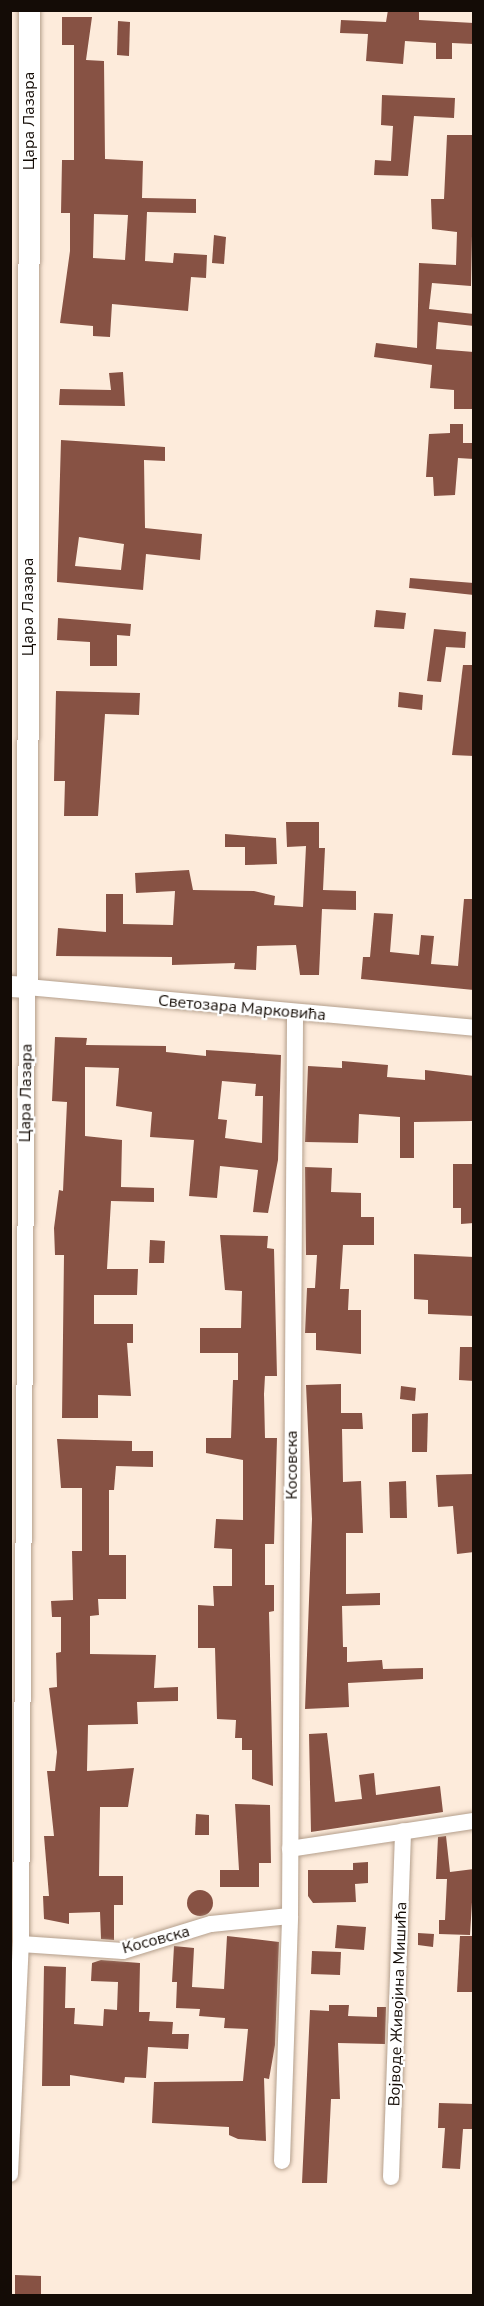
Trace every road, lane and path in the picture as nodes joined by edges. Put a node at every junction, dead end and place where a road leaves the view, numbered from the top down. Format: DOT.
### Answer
graph roads {
  1 [pos="29,10"];
  2 [pos="19,987"];
  3 [pos="295,1013"];
  4 [pos="474,1028"];
  5 [pos="474,1821"];
  6 [pos="403,1831"];
  7 [pos="290,1849"];
  8 [pos="15,1896"];
  9 [pos="290,1916"];
  10 [pos="21,1944"];
  11 [pos="282,2161"];
  12 [pos="10,2174"];
  13 [pos="391,2177"];
  1 -- 2 [label="street, Цара Лазара"];
  2 -- 3 [label="street, Светозара Марковића"];
  2 -- 8 [label="street, Цара Лазара"];
  3 -- 4 [label="street, Светозара Марковића"];
  3 -- 7 [label="street, Косовска"];
  5 -- 6 [label="street"];
  6 -- 7 [label="street"];
  6 -- 13 [label="street, Војводе Живојина Мишића"];
  7 -- 9 [label="street, Косовска"];
  8 -- 10 [label="street, Цара Лазара"];
  9 -- 10 [label="street, Косовска"];
  9 -- 11 [label="street, Косовска"];
  10 -- 12 [label="street, Цара Лазара"];
}
